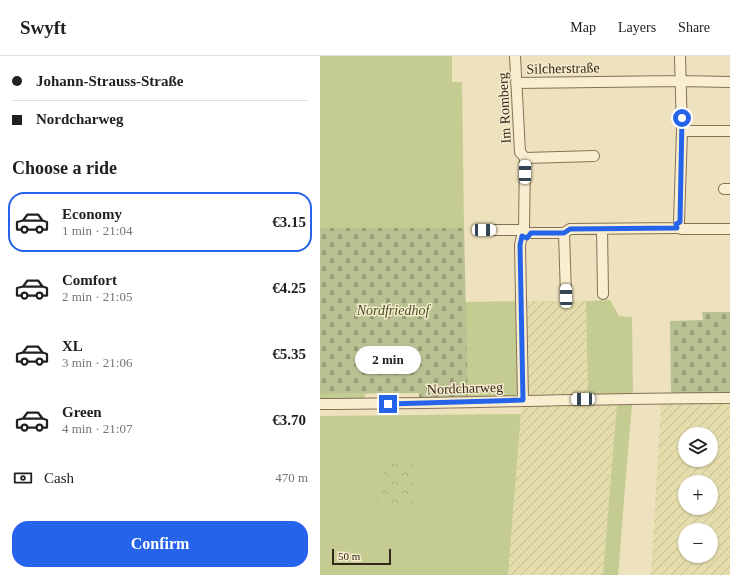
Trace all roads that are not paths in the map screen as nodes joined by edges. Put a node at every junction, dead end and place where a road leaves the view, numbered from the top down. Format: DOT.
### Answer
graph roads {
  1 [pos="515,56"];
  2 [pos="680,56"];
  3 [pos="680,81"];
  4 [pos="730,82"];
  5 [pos="516,83"];
  6 [pos="682,131"];
  7 [pos="730,131"];
  8 [pos="594,156"];
  9 [pos="525,158"];
  10 [pos="679,226"];
  11 [pos="602,229"];
  12 [pos="484,230"];
  13 [pos="730,230"];
  14 [pos="524,232"];
  15 [pos="564,233"];
  16 [pos="603,294"];
  17 [pos="566,296"];
  18 [pos="730,398"];
  19 [pos="523,400"];
  20 [pos="320,404"];
  1 -- 5 [label="street, Im Romberg"];
  2 -- 3 [label="street"];
  3 -- 4 [label="street, Silcherstraße"];
  3 -- 5 [label="street, Silcherstraße"];
  3 -- 6 [label="street"];
  5 -- 9 [label="street, Im Romberg"];
  6 -- 7 [label="street"];
  6 -- 10 [label="street"];
  8 -- 9 [label="street"];
  9 -- 14 [label="street, Im Romberg"];
  10 -- 11 [label="street"];
  10 -- 13 [label="street"];
  11 -- 15 [label="street"];
  11 -- 16 [label="street"];
  12 -- 14 [label="street"];
  14 -- 15 [label="street"];
  14 -- 19 [label="street, Im Romberg"];
  15 -- 17 [label="street"];
  18 -- 19 [label="street, Nordcharweg"];
  19 -- 20 [label="street, Nordcharweg"];
}
